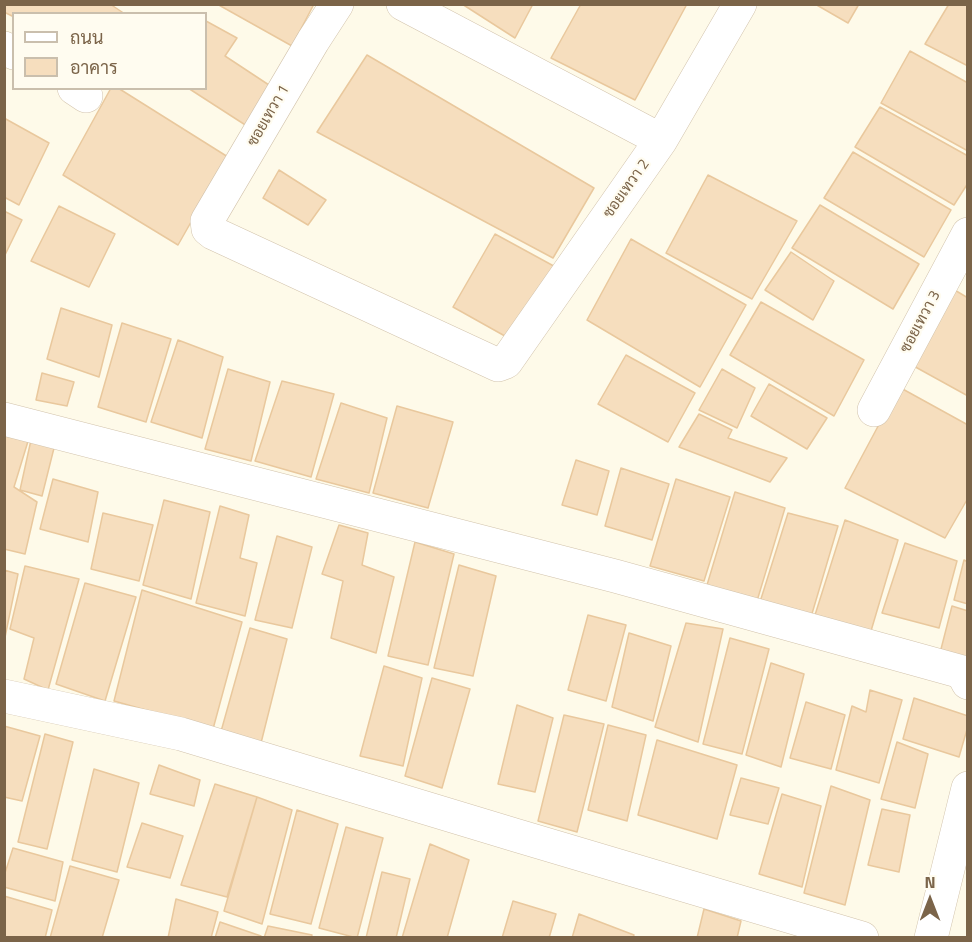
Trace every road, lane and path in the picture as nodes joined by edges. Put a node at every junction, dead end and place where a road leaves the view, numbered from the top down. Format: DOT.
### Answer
graph roads {
  1 [pos="337,4"];
  2 [pos="403,4"];
  3 [pos="740,4"];
  4 [pos="661,140"];
  5 [pos="968,234"];
  6 [pos="503,364"];
  7 [pos="874,410"];
  8 [pos="4,419"];
  9 [pos="968,683"];
  10 [pos="4,696"];
  11 [pos="968,788"];
  12 [pos="862,938"];
  13 [pos="931,938"];
  1 -- 6 [label="street, ซอยเทวา 1"];
  2 -- 4 [label="street"];
  3 -- 4 [label="street, ซอยเทวา 2"];
  4 -- 6 [label="street, ซอยเทวา 2"];
  5 -- 7 [label="street, ซอยเทวา 3"];
  8 -- 9 [label="street"];
  10 -- 12 [label="street"];
  11 -- 13 [label="street"];
}
